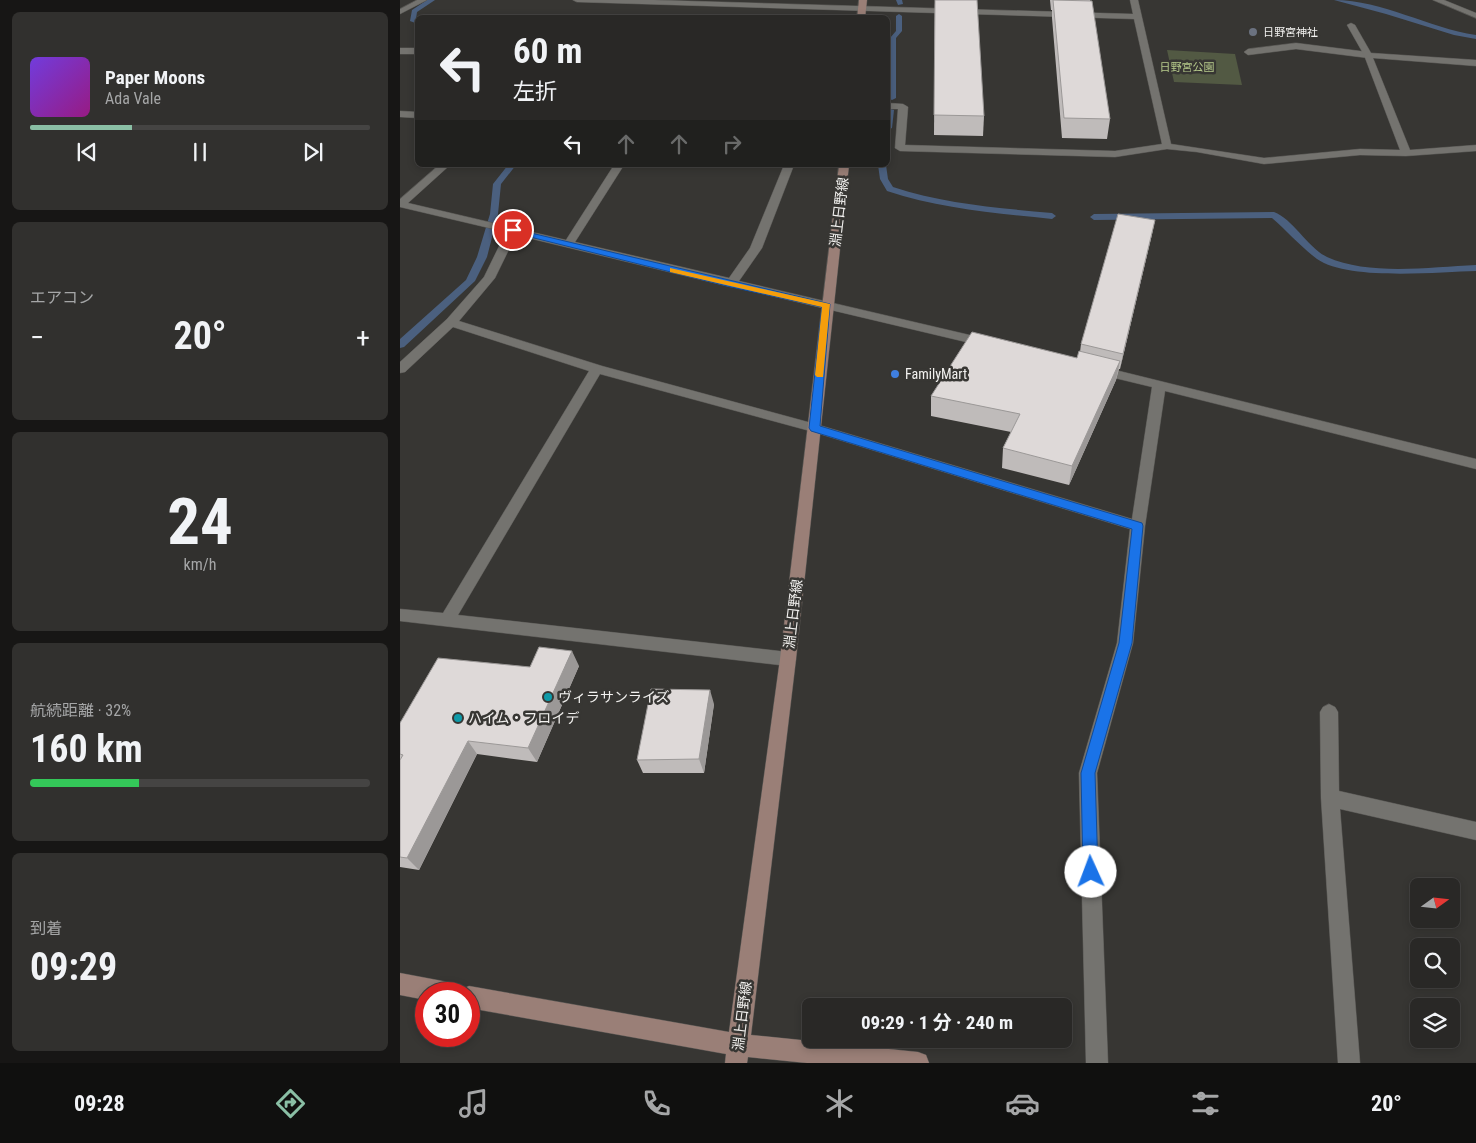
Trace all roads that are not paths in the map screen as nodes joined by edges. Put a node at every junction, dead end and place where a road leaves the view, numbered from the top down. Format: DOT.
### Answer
graph roads {
  1 [pos="423,0"];
  2 [pos="577,0"];
  3 [pos="584,0"];
  4 [pos="733,0"];
  5 [pos="1134,0"];
  6 [pos="1437,0"];
  7 [pos="862,4"];
  8 [pos="720,7"];
  9 [pos="400,12"];
  10 [pos="1476,16"];
  11 [pos="1138,17"];
  12 [pos="1351,25"];
  13 [pos="400,51"];
  14 [pos="415,51"];
  15 [pos="1248,52"];
  16 [pos="1368,55"];
  17 [pos="1476,63"];
  18 [pos="890,106"];
  19 [pos="400,114"];
  20 [pos="415,115"];
  21 [pos="1168,146"];
  22 [pos="1476,148"];
  23 [pos="1406,153"];
  24 [pos="443,167"];
  25 [pos="618,167"];
  26 [pos="787,167"];
  27 [pos="844,167"];
  28 [pos="400,204"];
  29 [pos="507,229"];
  30 [pos="568,245"];
  31 [pos="731,284"];
  32 [pos="827,306"];
  33 [pos="451,322"];
  34 [pos="998,346"];
  35 [pos="1083,366"];
  36 [pos="400,369"];
  37 [pos="597,369"];
  38 [pos="1159,384"];
  39 [pos="814,428"];
  40 [pos="1476,464"];
  41 [pos="1138,526"];
  42 [pos="400,615"];
  43 [pos="447,620"];
  44 [pos="788,659"];
  45 [pos="1329,712"];
  46 [pos="1330,798"];
  47 [pos="1476,831"];
  48 [pos="400,984"];
  49 [pos="415,987"];
  50 [pos="480,998"];
  51 [pos="738,1054"];
  52 [pos="918,1063"];
  53 [pos="1097,1063"];
  54 [pos="1349,1063"];
  1 -- 9 [label="street"];
  2 -- 3 [label="street"];
  3 -- 8 [label="street"];
  4 -- 8 [label="street"];
  5 -- 11 [label="street"];
  6 -- 10 [label="street"];
  7 -- 8 [label="street"];
  7 -- 11 [label="street"];
  11 -- 21 [label="street"];
  12 -- 16 [label="street"];
  13 -- 14 [label="street"];
  15 -- 16 [label="street"];
  16 -- 17 [label="street"];
  16 -- 23 [label="street"];
  18 -- 21 [label="street"];
  19 -- 20 [label="street"];
  21 -- 23 [label="street"];
  22 -- 23 [label="street"];
  24 -- 28 [label="street"];
  25 -- 30 [label="street"];
  26 -- 31 [label="street"];
  27 -- 32 [label="main road, 淵上日野線"];
  28 -- 29 [label="street"];
  29 -- 30 [label="street"];
  29 -- 33 [label="street"];
  30 -- 31 [label="street"];
  31 -- 32 [label="street"];
  32 -- 34 [label="street"];
  32 -- 39 [label="main road, 淵上日野線"];
  33 -- 36 [label="street"];
  33 -- 37 [label="street"];
  35 -- 38 [label="street"];
  37 -- 39 [label="street"];
  37 -- 43 [label="street"];
  38 -- 40 [label="street"];
  38 -- 41 [label="street"];
  39 -- 41 [label="street"];
  39 -- 44 [label="main road, 淵上日野線"];
  41 -- 53 [label="street"];
  42 -- 43 [label="street"];
  43 -- 44 [label="street"];
  44 -- 51 [label="main road, 淵上日野線"];
  45 -- 46 [label="street"];
  46 -- 47 [label="street"];
  46 -- 54 [label="street"];
  48 -- 49 [label="main road"];
  50 -- 51 [label="main road"];
  51 -- 52 [label="main road"];
}
